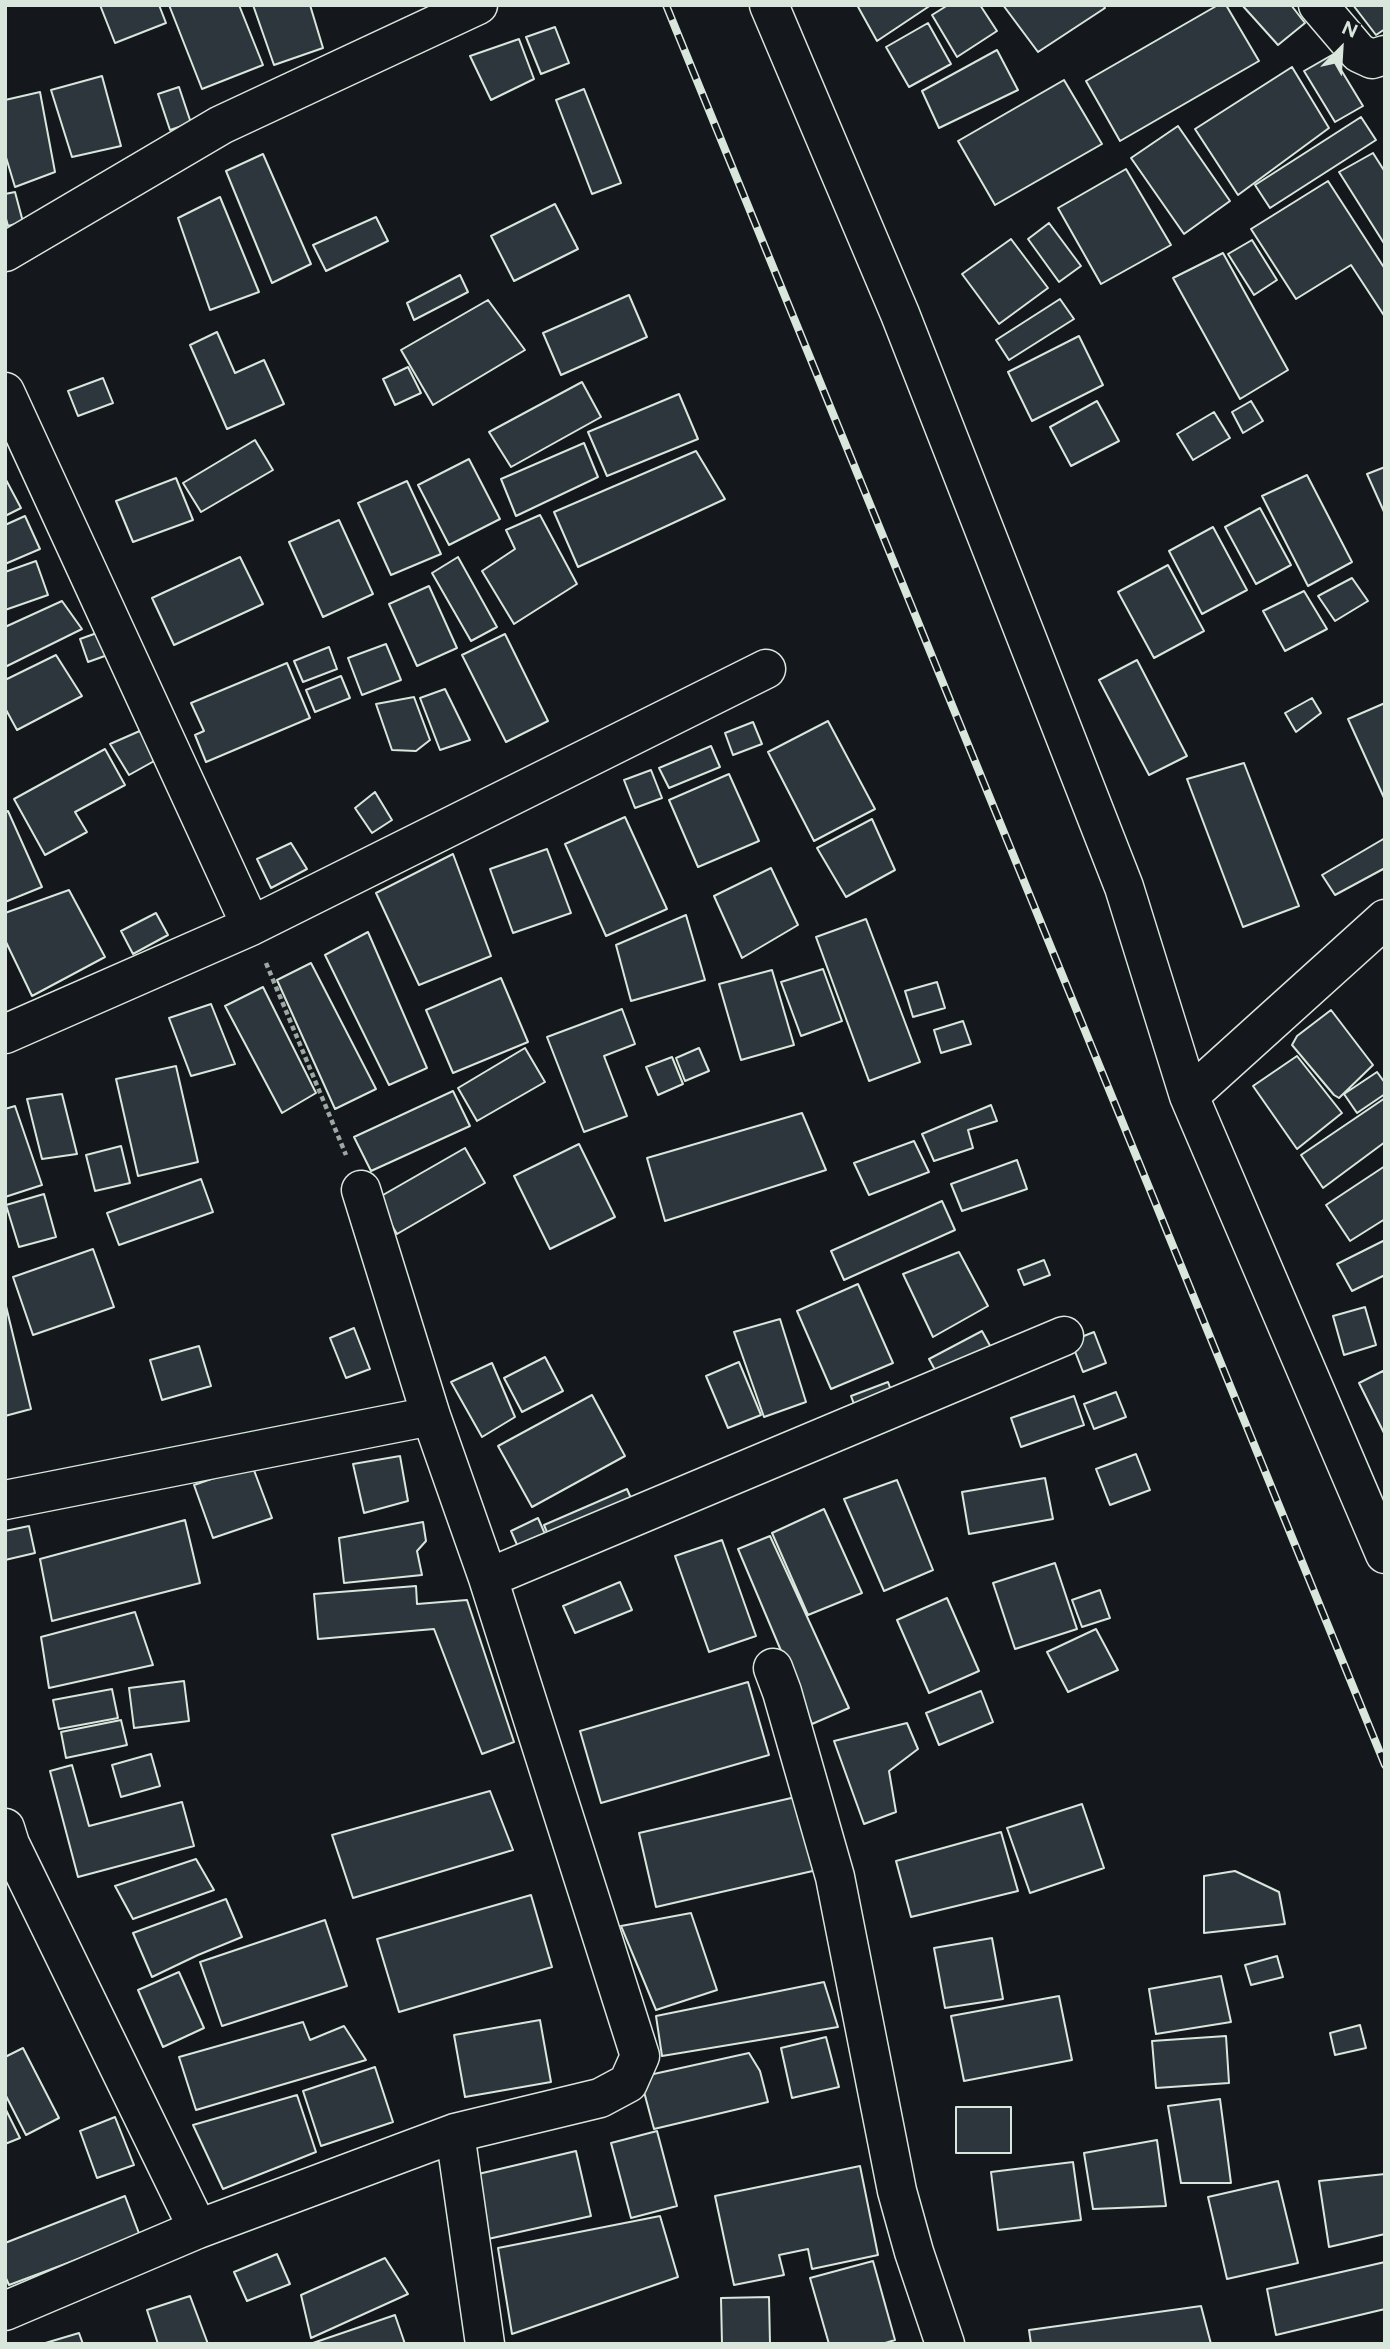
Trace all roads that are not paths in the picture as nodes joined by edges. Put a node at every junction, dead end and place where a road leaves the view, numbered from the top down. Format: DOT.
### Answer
graph roads {
  1 [pos="478,5"];
  2 [pos="769,5"];
  3 [pos="1318,5"];
  4 [pos="1385,55"];
  5 [pos="5,252"];
  6 [pos="5,392"];
  7 [pos="766,669"];
  8 [pos="1385,919"];
  9 [pos="251,926"];
  10 [pos="5,1034"];
  11 [pos="1189,1096"];
  12 [pos="361,1190"];
  13 [pos="1064,1336"];
  14 [pos="431,1416"];
  15 [pos="5,1500"];
  16 [pos="1385,1555"];
  17 [pos="488,1578"];
  18 [pos="773,1668"];
  19 [pos="5,1828"];
  20 [pos="456,2133"];
  21 [pos="198,2228"];
  22 [pos="5,2311"];
  23 [pos="485,2344"];
  24 [pos="945,2344"];
  1 -- 5 [label="street"];
  2 -- 11 [label="street"];
  3 -- 4 [label="street"];
  6 -- 9 [label="street"];
  7 -- 9 [label="street"];
  8 -- 11 [label="street"];
  9 -- 10 [label="street"];
  11 -- 16 [label="street"];
  12 -- 14 [label="street"];
  13 -- 17 [label="street"];
  14 -- 15 [label="street"];
  14 -- 17 [label="street"];
  17 -- 20 [label="street"];
  18 -- 24 [label="street"];
  19 -- 21 [label="street"];
  20 -- 21 [label="street"];
  20 -- 23 [label="street"];
  21 -- 22 [label="street"];
}
